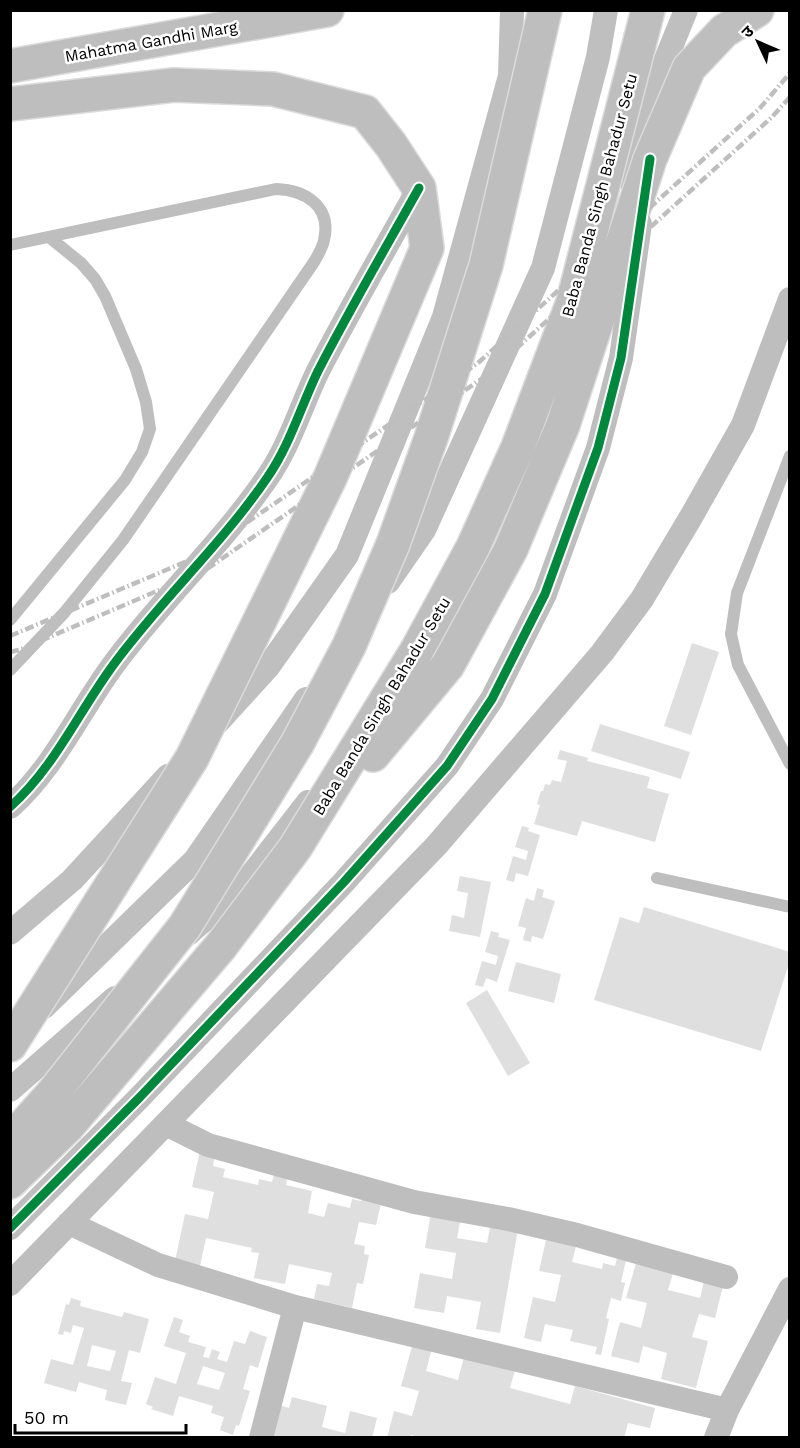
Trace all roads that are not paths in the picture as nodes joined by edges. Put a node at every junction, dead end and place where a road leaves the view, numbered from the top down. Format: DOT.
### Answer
graph roads {
  1 [pos="327,10"];
  2 [pos="545,10"];
  3 [pos="648,10"];
  4 [pos="757,10"];
  5 [pos="10,66"];
  6 [pos="10,104"];
  7 [pos="650,159"];
  8 [pos="419,188"];
  9 [pos="49,237"];
  10 [pos="10,245"];
  11 [pos="789,299"];
  12 [pos="789,456"];
  13 [pos="10,620"];
  14 [pos="10,670"];
  15 [pos="789,764"];
  16 [pos="10,807"];
  17 [pos="295,848"];
  18 [pos="657,878"];
  19 [pos="789,907"];
  20 [pos="10,1045"];
  21 [pos="166,1124"];
  22 [pos="10,1141"];
  23 [pos="10,1182"];
  24 [pos="69,1223"];
  25 [pos="10,1228"];
  26 [pos="726,1277"];
  27 [pos="10,1284"];
  28 [pos="788,1297"];
  29 [pos="295,1307"];
  30 [pos="727,1410"];
  31 [pos="261,1437"];
  32 [pos="716,1437"];
  1 -- 5 [label="main road, Mahatma Gandhi Marg"];
  2 -- 22 [label="main road"];
  3 -- 17 [label="main road, Baba Banda Singh Bahadur Setu"];
  4 -- 7 [label="main road"];
  6 -- 8 [label="main road"];
  7 -- 17 [label="main road"];
  7 -- 25 [label="street"];
  8 -- 16 [label="street"];
  8 -- 20 [label="main road"];
  9 -- 10 [label="lane"];
  9 -- 13 [label="lane"];
  9 -- 14 [label="lane"];
  11 -- 21 [label="street"];
  12 -- 15 [label="lane"];
  17 -- 23 [label="main road, Baba Banda Singh Bahadur Setu"];
  18 -- 19 [label="lane"];
  21 -- 24 [label="street"];
  21 -- 26 [label="street"];
  24 -- 27 [label="street"];
  24 -- 29 [label="street"];
  28 -- 30 [label="street"];
  29 -- 30 [label="street"];
  29 -- 31 [label="street"];
  30 -- 32 [label="street"];
}
